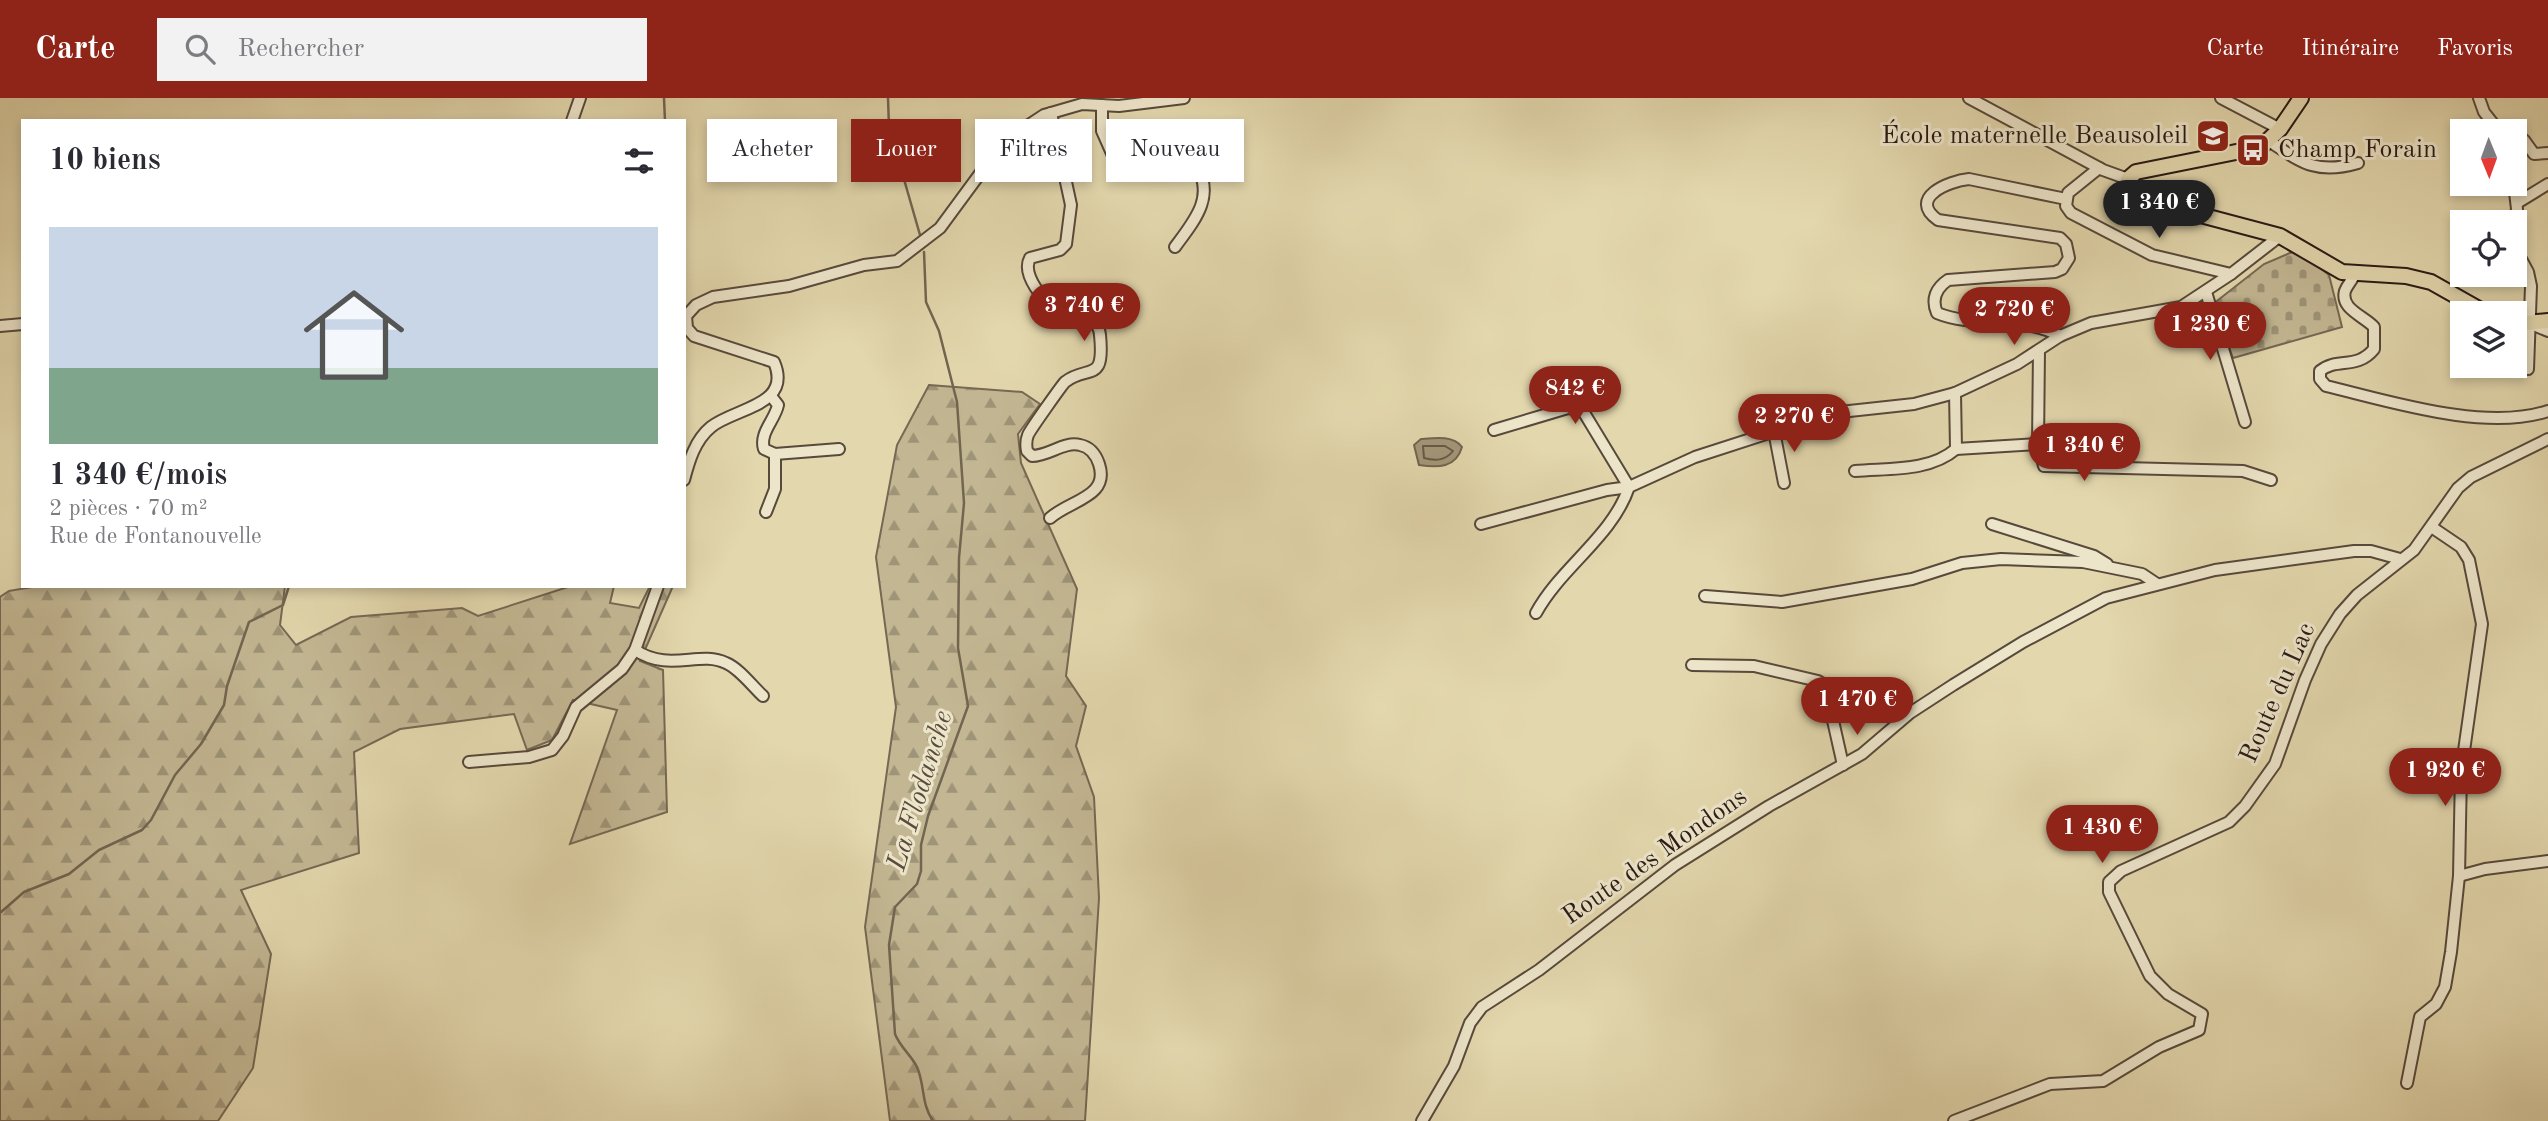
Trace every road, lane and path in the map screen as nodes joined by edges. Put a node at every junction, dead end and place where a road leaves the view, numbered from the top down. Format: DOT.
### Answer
graph roads {
  1 [pos="580,98"];
  2 [pos="1184,98"];
  3 [pos="1969,98"];
  4 [pos="1996,98"];
  5 [pos="2221,98"];
  6 [pos="2301,98"];
  7 [pos="2479,98"];
  8 [pos="1102,105"];
  9 [pos="1994,110"];
  10 [pos="1051,113"];
  11 [pos="573,119"];
  12 [pos="2490,119"];
  13 [pos="2280,129"];
  14 [pos="2269,141"];
  15 [pos="2527,145"];
  16 [pos="2548,153"];
  17 [pos="2358,163"];
  18 [pos="2099,168"];
  19 [pos="2129,179"];
  20 [pos="2548,184"];
  21 [pos="2516,196"];
  22 [pos="2066,199"];
  23 [pos="2517,203"];
  24 [pos="2516,210"];
  25 [pos="2280,236"];
  26 [pos="1175,247"];
  27 [pos="2527,270"];
  28 [pos="2231,274"];
  29 [pos="2354,275"];
  30 [pos="2206,292"];
  31 [pos="2463,301"];
  32 [pos="686,315"];
  33 [pos="2548,321"];
  34 [pos="686,322"];
  35 [pos="21,324"];
  36 [pos="2527,324"];
  37 [pos="2531,324"];
  38 [pos="0,326"];
  39 [pos="2548,331"];
  40 [pos="2060,336"];
  41 [pos="2039,350"];
  42 [pos="2528,369"];
  43 [pos="1955,393"];
  44 [pos="771,396"];
  45 [pos="2548,411"];
  46 [pos="2245,422"];
  47 [pos="1494,430"];
  48 [pos="1774,431"];
  49 [pos="2548,439"];
  50 [pos="2038,444"];
  51 [pos="839,449"];
  52 [pos="1956,449"];
  53 [pos="775,453"];
  54 [pos="1855,471"];
  55 [pos="686,473"];
  56 [pos="2271,480"];
  57 [pos="1784,484"];
  58 [pos="1629,487"];
  59 [pos="766,512"];
  60 [pos="1050,518"];
  61 [pos="1481,524"];
  62 [pos="1992,524"];
  63 [pos="2432,527"];
  64 [pos="2400,559"];
  65 [pos="2112,568"];
  66 [pos="2157,584"];
  67 [pos="657,588"];
  68 [pos="1705,596"];
  69 [pos="1536,613"];
  70 [pos="635,650"];
  71 [pos="1692,665"];
  72 [pos="763,696"];
  73 [pos="469,762"];
  74 [pos="1843,765"];
  75 [pos="2548,861"];
  76 [pos="2459,876"];
  77 [pos="2407,1083"];
  78 [pos="1422,1121"];
  79 [pos="1954,1121"];
  1 -- 11 [label="street"];
  2 -- 8 [label="street"];
  3 -- 9 [label="street"];
  4 -- 9 [label="street"];
  5 -- 13 [label="street"];
  6 -- 13 [label="main road"];
  7 -- 12 [label="street"];
  8 -- 10 [label="street"];
  8 -- 26 [label="street"];
  9 -- 18 [label="street"];
  10 -- 32 [label="street"];
  10 -- 60 [label="street"];
  13 -- 14 [label="main road"];
  14 -- 17 [label="street"];
  14 -- 19 [label="main road"];
  15 -- 16 [label="street"];
  18 -- 19 [label="street"];
  18 -- 22 [label="street"];
  19 -- 25 [label="main road"];
  20 -- 23 [label="street"];
  21 -- 23 [label="street"];
  22 -- 28 [label="street"];
  22 -- 40 [label="street"];
  23 -- 24 [label="street"];
  25 -- 28 [label="street"];
  25 -- 29 [label="main road"];
  27 -- 37 [label="street"];
  28 -- 30 [label="street"];
  29 -- 31 [label="main road"];
  29 -- 45 [label="street"];
  30 -- 40 [label="street"];
  30 -- 46 [label="street"];
  33 -- 37 [label="main road"];
  34 -- 44 [label="street"];
  35 -- 38 [label="street"];
  36 -- 37 [label="main road"];
  37 -- 39 [label="street"];
  37 -- 42 [label="street"];
  40 -- 41 [label="street"];
  41 -- 43 [label="street"];
  41 -- 50 [label="street"];
  43 -- 48 [label="street"];
  43 -- 52 [label="street"];
  44 -- 53 [label="street"];
  44 -- 55 [label="street"];
  47 -- 58 [label="street"];
  48 -- 57 [label="street"];
  48 -- 58 [label="street"];
  49 -- 63 [label="street"];
  50 -- 52 [label="street"];
  50 -- 56 [label="street"];
  51 -- 53 [label="street"];
  52 -- 54 [label="street"];
  53 -- 59 [label="street"];
  58 -- 61 [label="street"];
  58 -- 69 [label="street"];
  62 -- 65 [label="street"];
  63 -- 64 [label="street"];
  63 -- 76 [label="street"];
  64 -- 66 [label="street, Route des Mondons"];
  64 -- 79 [label="street, Route du Lac"];
  65 -- 66 [label="street"];
  65 -- 68 [label="street"];
  66 -- 74 [label="street, Route des Mondons"];
  67 -- 70 [label="street"];
  70 -- 72 [label="street"];
  70 -- 73 [label="street"];
  71 -- 74 [label="street"];
  74 -- 78 [label="street, Route des Mondons"];
  75 -- 76 [label="street"];
  76 -- 77 [label="street"];
}
